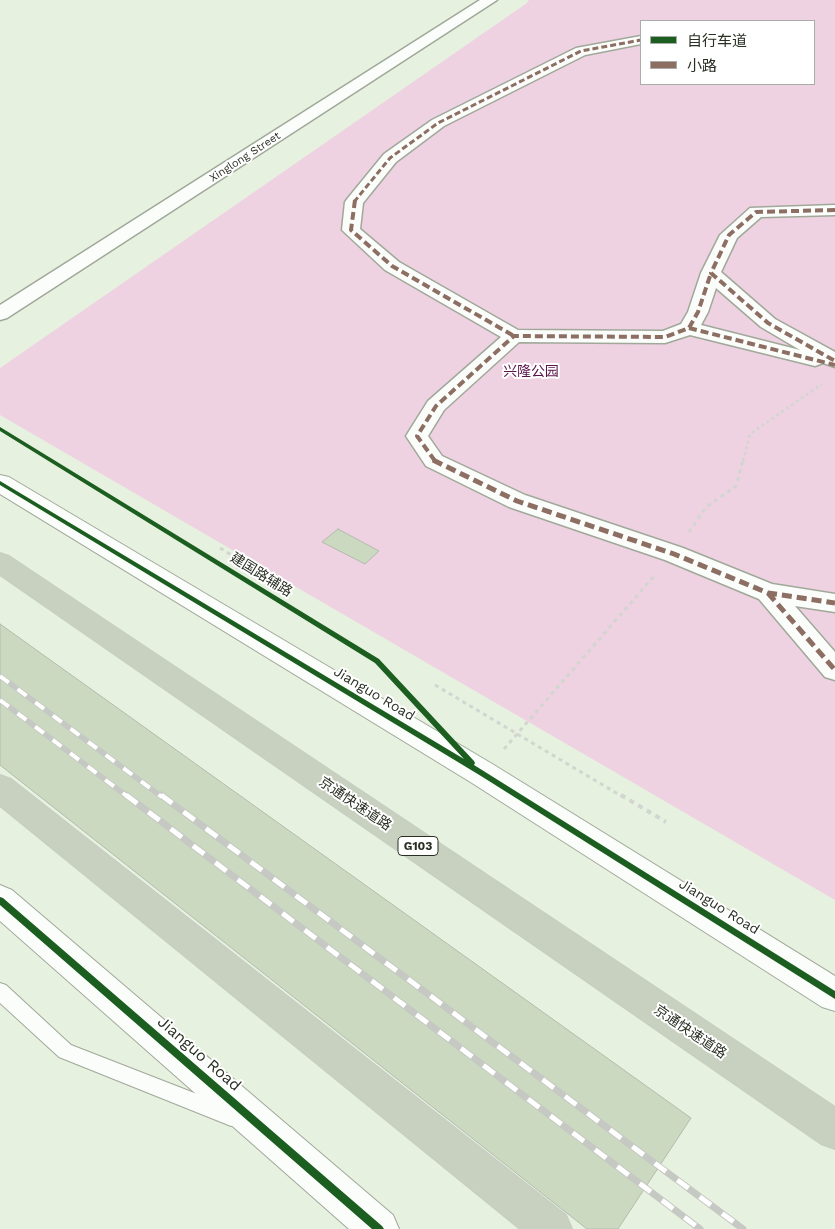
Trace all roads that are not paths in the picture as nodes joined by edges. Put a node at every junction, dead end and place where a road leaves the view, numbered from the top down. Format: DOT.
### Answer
graph roads {
  1 [pos="490,0"];
  2 [pos="640,40"];
  3 [pos="835,210"];
  4 [pos="711,273"];
  5 [pos="0,314"];
  6 [pos="689,328"];
  7 [pos="514,336"];
  8 [pos="832,369"];
  9 [pos="0,483"];
  10 [pos="0,562"];
  11 [pos="768,592"];
  12 [pos="835,603"];
  13 [pos="835,670"];
  14 [pos="0,788"];
  15 [pos="0,900"];
  16 [pos="0,991"];
  17 [pos="835,995"];
  18 [pos="265,1130"];
  19 [pos="835,1130"];
  20 [pos="379,1229"];
  21 [pos="552,1229"];
  1 -- 5 [label="street, Xinglong Street"];
  2 -- 7 [label="street"];
  3 -- 4 [label="street"];
  4 -- 6 [label="street"];
  4 -- 8 [label="street"];
  6 -- 7 [label="street"];
  6 -- 8 [label="street"];
  7 -- 11 [label="street"];
  9 -- 17 [label="main road, Jianguo Road"];
  10 -- 19 [label="highway, 京通快速道路 / G103"];
  11 -- 12 [label="street"];
  11 -- 13 [label="street"];
  14 -- 21 [label="highway"];
  15 -- 18 [label="main road, Jianguo Road"];
  16 -- 18 [label="lane"];
  18 -- 20 [label="main road, Jianguo Road"];
}
